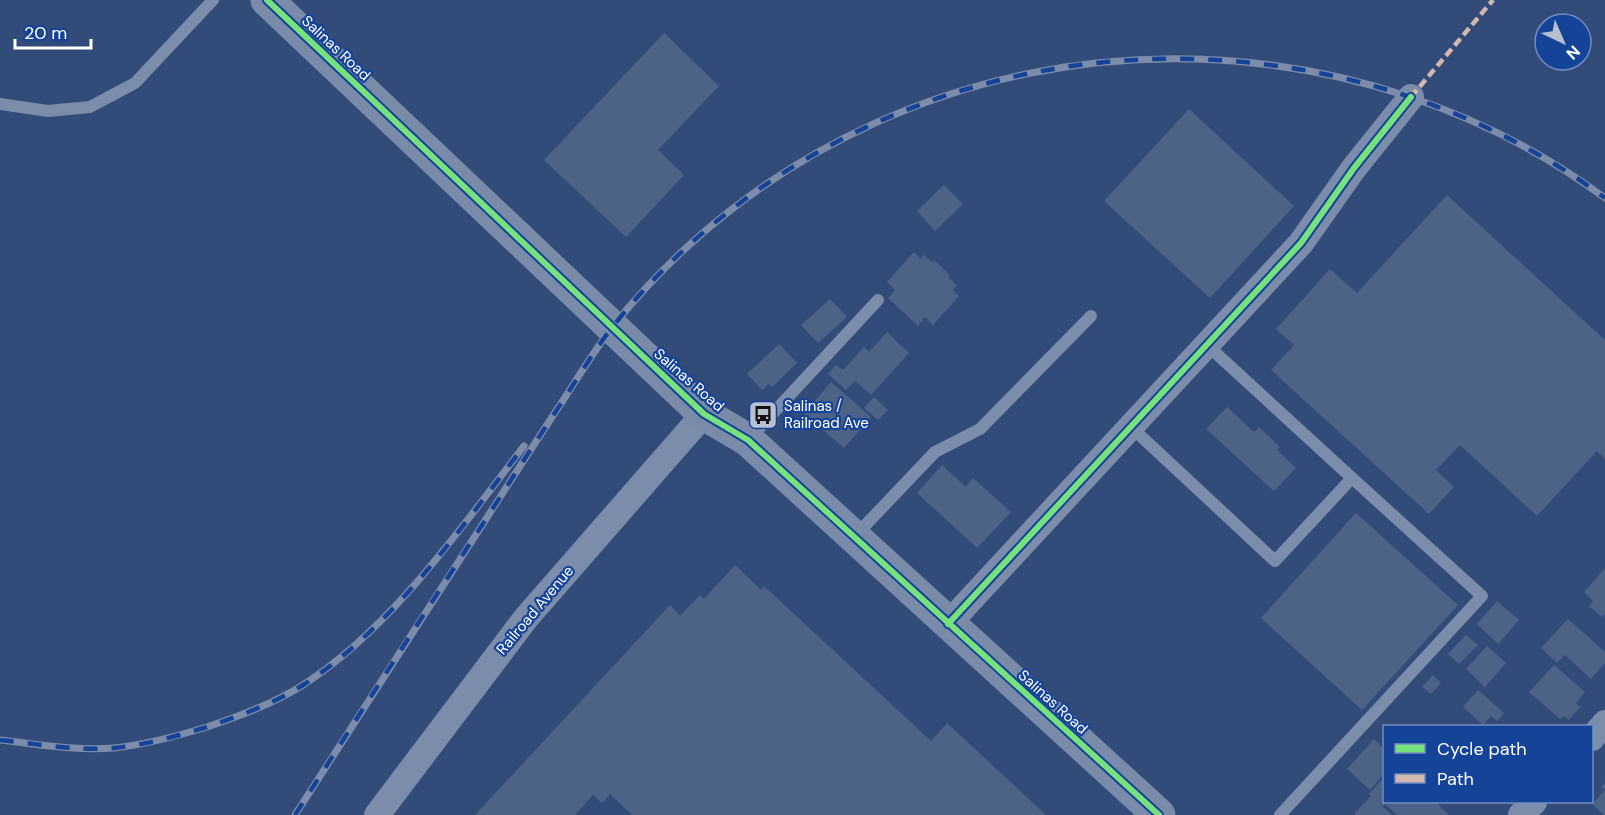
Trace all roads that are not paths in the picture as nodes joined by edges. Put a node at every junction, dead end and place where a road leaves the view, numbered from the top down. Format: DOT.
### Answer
graph roads {
  1 [pos="213,0"];
  2 [pos="267,0"];
  3 [pos="1411,97"];
  4 [pos="0,104"];
  5 [pos="878,300"];
  6 [pos="1090,316"];
  7 [pos="1207,345"];
  8 [pos="704,414"];
  9 [pos="1131,427"];
  10 [pos="748,440"];
  11 [pos="1352,478"];
  12 [pos="855,536"];
  13 [pos="948,624"];
  14 [pos="1605,723"];
  15 [pos="1593,737"];
  16 [pos="1532,803"];
  17 [pos="377,815"];
  18 [pos="1160,815"];
  19 [pos="1280,815"];
  20 [pos="1521,815"];
  1 -- 4 [label="lane"];
  2 -- 8 [label="main road, Salinas Road"];
  3 -- 7 [label="street"];
  5 -- 10 [label="lane"];
  6 -- 12 [label="lane"];
  7 -- 9 [label="street"];
  7 -- 11 [label="lane"];
  8 -- 10 [label="main road, Salinas Road"];
  8 -- 17 [label="street, Railroad Avenue"];
  9 -- 11 [label="lane"];
  9 -- 13 [label="street"];
  10 -- 12 [label="main road, Salinas Road"];
  11 -- 19 [label="lane"];
  12 -- 13 [label="main road, Salinas Road"];
  13 -- 18 [label="main road, Salinas Road"];
  14 -- 15 [label="street"];
  16 -- 20 [label="street"];
}
